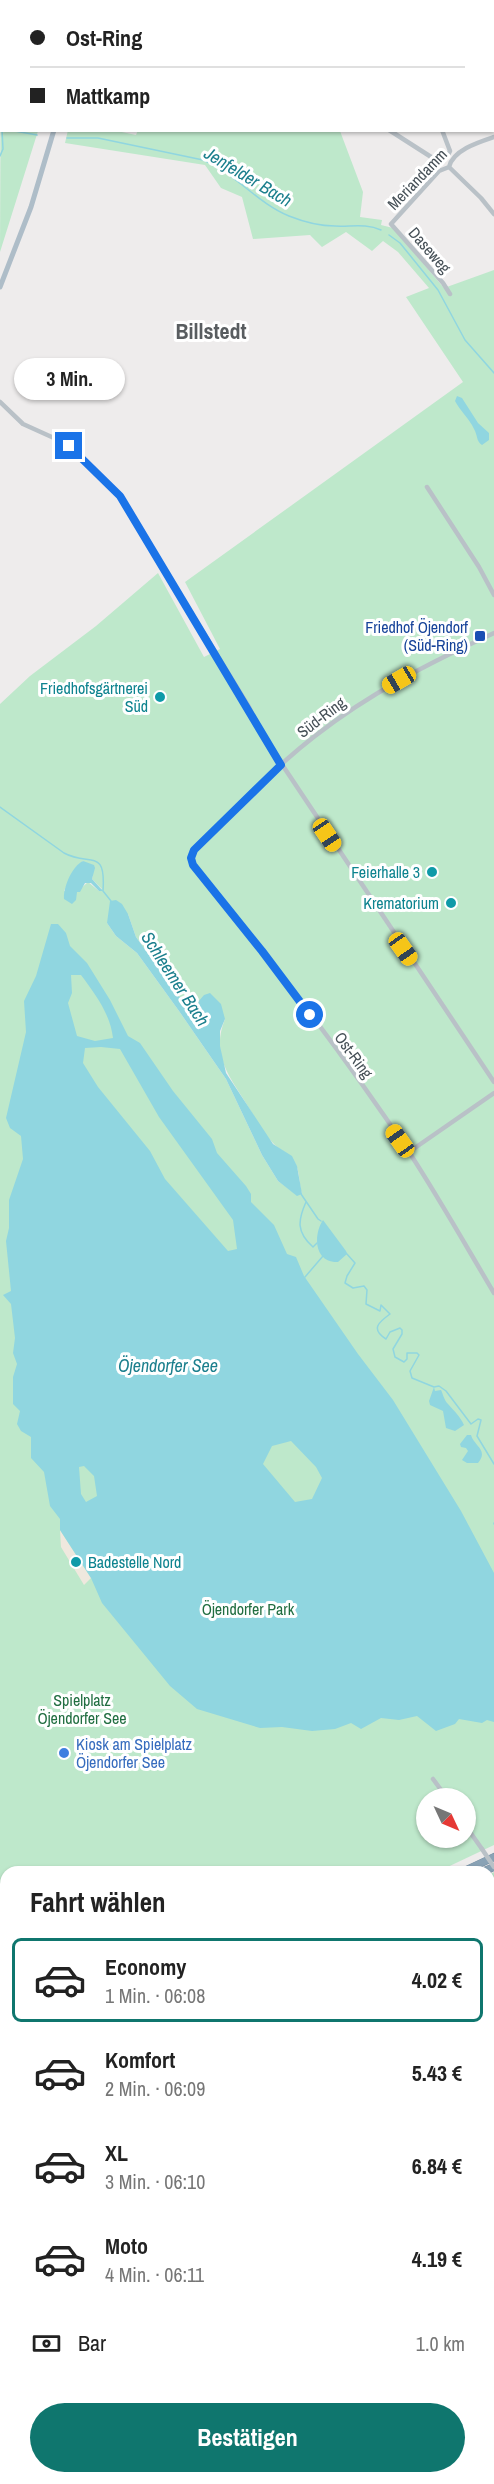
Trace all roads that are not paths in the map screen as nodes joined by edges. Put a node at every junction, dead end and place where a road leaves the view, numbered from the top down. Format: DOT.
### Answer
graph roads {
  1 [pos="53,132"];
  2 [pos="392,132"];
  3 [pos="443,132"];
  4 [pos="494,137"];
  5 [pos="448,167"];
  6 [pos="494,213"];
  7 [pos="391,224"];
  8 [pos="0,287"];
  9 [pos="450,294"];
  10 [pos="0,402"];
  11 [pos="427,488"];
  12 [pos="494,596"];
  13 [pos="494,633"];
  14 [pos="281,765"];
  15 [pos="191,858"];
  16 [pos="494,1082"];
  17 [pos="494,1093"];
  18 [pos="409,1152"];
  19 [pos="494,1293"];
  20 [pos="433,1779"];
  21 [pos="440,1788"];
  22 [pos="476,1841"];
  23 [pos="494,1857"];
  24 [pos="475,1866"];
  25 [pos="493,1866"];
  1 -- 8 [label="main road"];
  2 -- 3 [label="street"];
  4 -- 5 [label="street, Meriandamm"];
  5 -- 6 [label="street"];
  5 -- 7 [label="street, Meriandamm"];
  7 -- 9 [label="street, Daseweg"];
  10 -- 14 [label="street"];
  11 -- 12 [label="street"];
  13 -- 14 [label="street, Süd-Ring"];
  14 -- 15 [label="street, Süd-Ring"];
  14 -- 16 [label="street"];
  15 -- 18 [label="street, Ost-Ring"];
  17 -- 18 [label="street"];
  18 -- 19 [label="street, Ost-Ring"];
  20 -- 21 [label="street"];
  22 -- 25 [label="street, bridge"];
  23 -- 24 [label="highway"];
}
